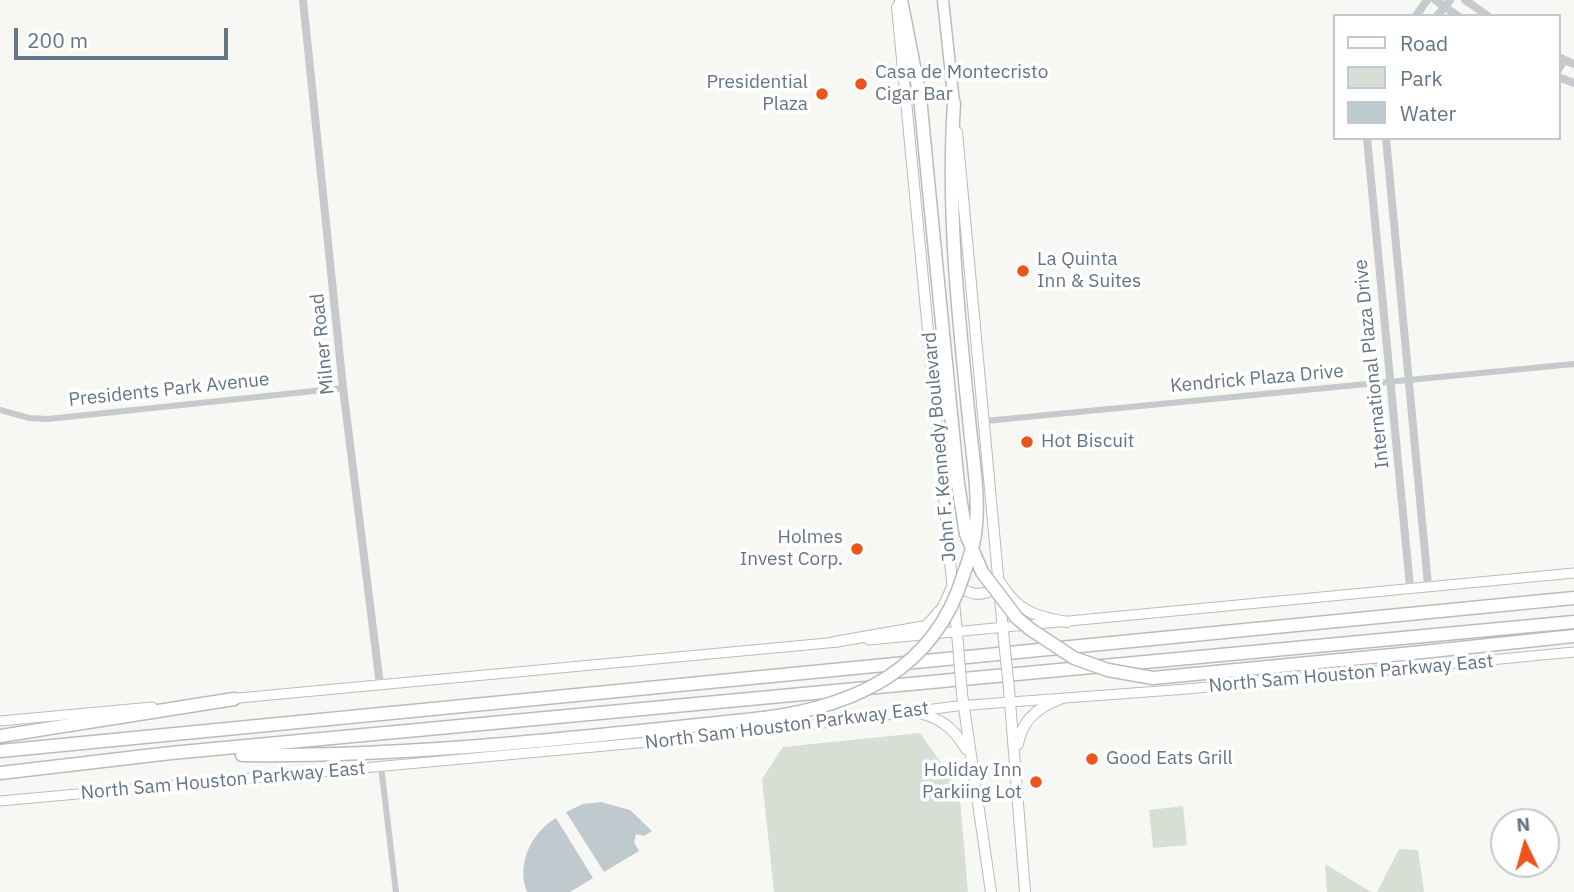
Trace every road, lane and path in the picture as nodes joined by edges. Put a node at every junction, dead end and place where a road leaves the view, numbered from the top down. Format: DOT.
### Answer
graph roads {
  1 [pos="303,0"];
  2 [pos="899,0"];
  3 [pos="943,0"];
  4 [pos="1434,0"];
  5 [pos="1465,0"];
  6 [pos="1447,3"];
  7 [pos="1485,14"];
  8 [pos="1561,58"];
  9 [pos="1574,64"];
  10 [pos="954,103"];
  11 [pos="1367,140"];
  12 [pos="1386,140"];
  13 [pos="1394,245"];
  14 [pos="1376,247"];
  15 [pos="1574,364"];
  16 [pos="1407,381"];
  17 [pos="1389,383"];
  18 [pos="343,388"];
  19 [pos="0,410"];
  20 [pos="985,421"];
  21 [pos="945,509"];
  22 [pos="1574,573"];
  23 [pos="998,578"];
  24 [pos="952,582"];
  25 [pos="1428,585"];
  26 [pos="1410,587"];
  27 [pos="1574,598"];
  28 [pos="1067,622"];
  29 [pos="1574,622"];
  30 [pos="1003,629"];
  31 [pos="1574,636"];
  32 [pos="957,638"];
  33 [pos="834,642"];
  34 [pos="1574,652"];
  35 [pos="380,685"];
  36 [pos="234,699"];
  37 [pos="1060,699"];
  38 [pos="1010,704"];
  39 [pos="963,706"];
  40 [pos="912,711"];
  41 [pos="0,721"];
  42 [pos="0,736"];
  43 [pos="0,751"];
  44 [pos="171,754"];
  45 [pos="968,754"];
  46 [pos="1016,755"];
  47 [pos="382,766"];
  48 [pos="0,773"];
  49 [pos="0,801"];
  50 [pos="396,892"];
  51 [pos="991,892"];
  52 [pos="1025,892"];
  1 -- 18 [label="street, Milner Road"];
  2 -- 21 [label="main road, John F. Kennedy Boulevard"];
  2 -- 31 [label="highway, bridge"];
  3 -- 10 [label="highway"];
  4 -- 6 [label="street"];
  5 -- 7 [label="street"];
  8 -- 9 [label="street"];
  10 -- 20 [label="main road"];
  10 -- 44 [label="highway, bridge"];
  11 -- 14 [label="street, International Plaza Drive"];
  12 -- 13 [label="street, International Plaza Drive"];
  13 -- 14 [label="street"];
  13 -- 16 [label="street, International Plaza Drive"];
  14 -- 17 [label="street, International Plaza Drive"];
  15 -- 16 [label="street, Kendrick Plaza Drive"];
  16 -- 17 [label="street, Kendrick Plaza Drive"];
  16 -- 25 [label="street, International Plaza Drive"];
  17 -- 20 [label="street, Kendrick Plaza Drive"];
  17 -- 26 [label="street, International Plaza Drive"];
  18 -- 19 [label="street, Presidents Park Avenue"];
  18 -- 35 [label="street, Milner Road"];
  20 -- 23 [label="main road"];
  21 -- 23 [label="main road"];
  21 -- 24 [label="main road, John F. Kennedy Boulevard"];
  22 -- 25 [label="main road"];
  23 -- 28 [label="main road"];
  23 -- 30 [label="main road"];
  24 -- 32 [label="main road, John F. Kennedy Boulevard"];
  24 -- 33 [label="main road"];
  25 -- 26 [label="main road"];
  26 -- 28 [label="main road"];
  27 -- 43 [label="highway"];
  28 -- 30 [label="main road"];
  29 -- 44 [label="highway, North Sam Houston Parkway East"];
  30 -- 32 [label="main road"];
  30 -- 38 [label="main road, bridge"];
  32 -- 33 [label="main road"];
  32 -- 39 [label="main road, John F. Kennedy Boulevard, bridge"];
  33 -- 35 [label="main road"];
  34 -- 37 [label="main road, North Sam Houston Parkway East"];
  35 -- 36 [label="main road"];
  36 -- 41 [label="main road"];
  36 -- 42 [label="highway"];
  37 -- 38 [label="main road, North Sam Houston Parkway East"];
  37 -- 46 [label="main road"];
  38 -- 39 [label="main road, North Sam Houston Parkway East"];
  38 -- 46 [label="main road"];
  39 -- 40 [label="main road, North Sam Houston Parkway East"];
  39 -- 45 [label="main road, John F. Kennedy Boulevard"];
  40 -- 45 [label="main road"];
  40 -- 47 [label="main road, North Sam Houston Parkway East"];
  44 -- 48 [label="highway, North Sam Houston Parkway East"];
  45 -- 51 [label="main road, John F. Kennedy Boulevard"];
  46 -- 52 [label="main road"];
  47 -- 49 [label="main road, North Sam Houston Parkway East"];
  47 -- 50 [label="street"];
}
